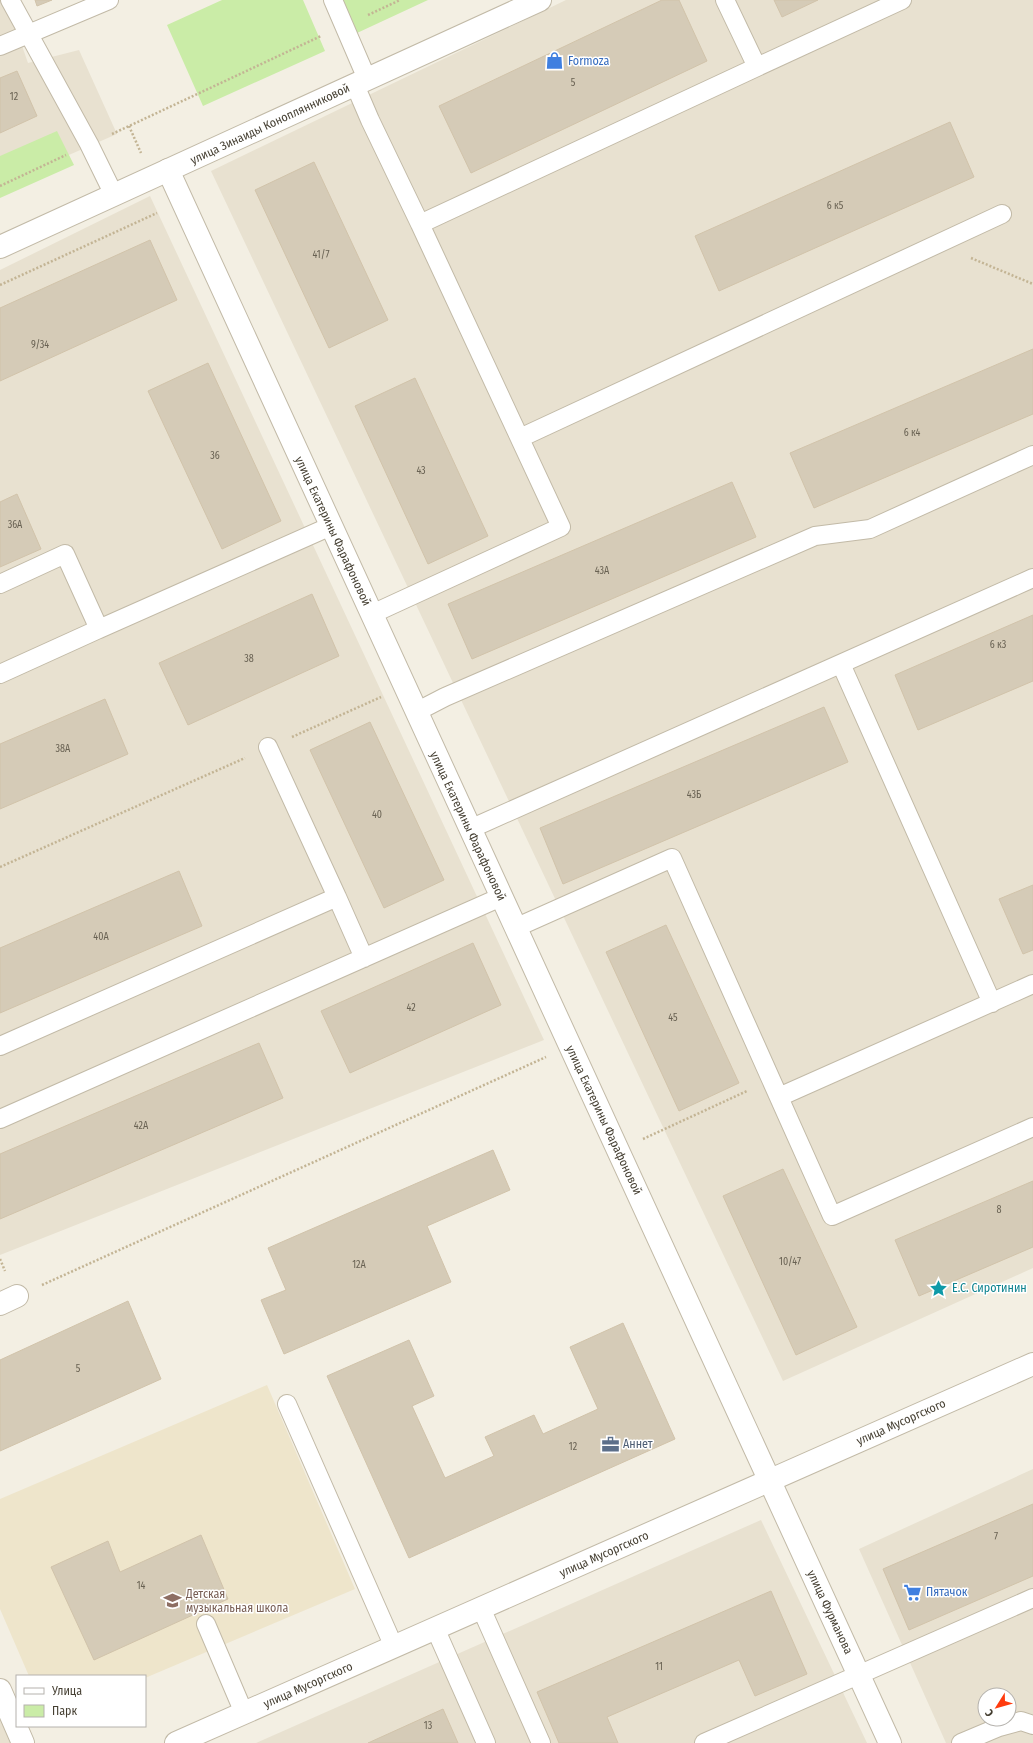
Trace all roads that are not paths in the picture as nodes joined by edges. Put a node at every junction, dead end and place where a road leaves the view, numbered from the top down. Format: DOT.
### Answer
graph roads {
  1 [pos="10,0"];
  2 [pos="109,0"];
  3 [pos="333,0"];
  4 [pos="540,0"];
  5 [pos="725,0"];
  6 [pos="902,0"];
  7 [pos="28,35"];
  8 [pos="0,46"];
  9 [pos="757,67"];
  10 [pos="361,82"];
  11 [pos="168,170"];
  12 [pos="114,195"];
  13 [pos="1002,214"];
  14 [pos="420,224"];
  15 [pos="0,247"];
  16 [pos="520,438"];
  17 [pos="1033,455"];
  18 [pos="331,526"];
  19 [pos="1033,578"];
  20 [pos="0,584"];
  21 [pos="372,614"];
  22 [pos="99,629"];
  23 [pos="841,664"];
  24 [pos="0,674"];
  25 [pos="416,712"];
  26 [pos="268,748"];
  27 [pos="470,829"];
  28 [pos="337,896"];
  29 [pos="501,897"];
  30 [pos="515,928"];
  31 [pos="364,958"];
  32 [pos="1033,984"];
  33 [pos="992,1003"];
  34 [pos="0,1046"];
  35 [pos="779,1097"];
  36 [pos="0,1120"];
  37 [pos="1033,1127"];
  38 [pos="1033,1364"];
  39 [pos="287,1404"];
  40 [pos="769,1481"];
  41 [pos="1033,1598"];
  42 [pos="481,1608"];
  43 [pos="206,1624"];
  44 [pos="435,1628"];
  45 [pos="394,1647"];
  46 [pos="858,1675"];
  47 [pos="0,1690"];
  48 [pos="244,1713"];
  49 [pos="16,1725"];
  50 [pos="1033,1725"];
  51 [pos="17,1727"];
  52 [pos="24,1743"];
  53 [pos="176,1743"];
  54 [pos="486,1743"];
  55 [pos="541,1743"];
  56 [pos="704,1743"];
  57 [pos="890,1743"];
  58 [pos="961,1743"];
  1 -- 7 [label="lane"];
  2 -- 7 [label="lane"];
  3 -- 10 [label="lane"];
  4 -- 10 [label="street, улица Зинаиды Коноплянниковой"];
  5 -- 9 [label="lane"];
  6 -- 9 [label="lane"];
  7 -- 8 [label="lane"];
  7 -- 12 [label="lane"];
  9 -- 14 [label="lane"];
  10 -- 11 [label="street, улица Зинаиды Коноплянниковой"];
  10 -- 14 [label="lane"];
  11 -- 12 [label="street, улица Зинаиды Коноплянниковой"];
  11 -- 18 [label="street, улица Екатерины Фарафоновой"];
  12 -- 15 [label="street, улица Зинаиды Коноплянниковой"];
  13 -- 16 [label="lane"];
  14 -- 16 [label="lane"];
  16 -- 21 [label="lane"];
  17 -- 25 [label="lane"];
  18 -- 21 [label="street, улица Екатерины Фарафоновой"];
  18 -- 22 [label="lane"];
  19 -- 23 [label="lane"];
  20 -- 22 [label="lane"];
  21 -- 25 [label="street, улица Екатерины Фарафоновой"];
  22 -- 24 [label="lane"];
  23 -- 27 [label="lane"];
  23 -- 33 [label="lane"];
  25 -- 27 [label="street, улица Екатерины Фарафоновой"];
  26 -- 28 [label="lane"];
  27 -- 29 [label="street, улица Екатерины Фарафоновой"];
  28 -- 31 [label="lane"];
  28 -- 34 [label="lane"];
  29 -- 30 [label="street, улица Екатерины Фарафоновой"];
  29 -- 31 [label="lane"];
  30 -- 35 [label="lane"];
  30 -- 40 [label="street, улица Екатерины Фарафоновой"];
  31 -- 36 [label="lane"];
  32 -- 33 [label="lane"];
  33 -- 35 [label="lane"];
  35 -- 37 [label="lane"];
  38 -- 40 [label="street, улица Мусоргского"];
  39 -- 45 [label="lane"];
  40 -- 42 [label="street, улица Мусоргского"];
  40 -- 46 [label="street, улица Фурманова"];
  41 -- 46 [label="lane"];
  42 -- 44 [label="street, улица Мусоргского"];
  42 -- 55 [label="lane"];
  43 -- 48 [label="lane"];
  44 -- 45 [label="street, улица Мусоргского"];
  44 -- 54 [label="lane"];
  45 -- 48 [label="street, улица Мусоргского"];
  46 -- 56 [label="lane"];
  46 -- 57 [label="street, улица Фурманова"];
  47 -- 49 [label="street"];
  48 -- 53 [label="street, улица Мусоргского"];
  50 -- 58 [label="lane"];
  51 -- 52 [label="street"];
}
